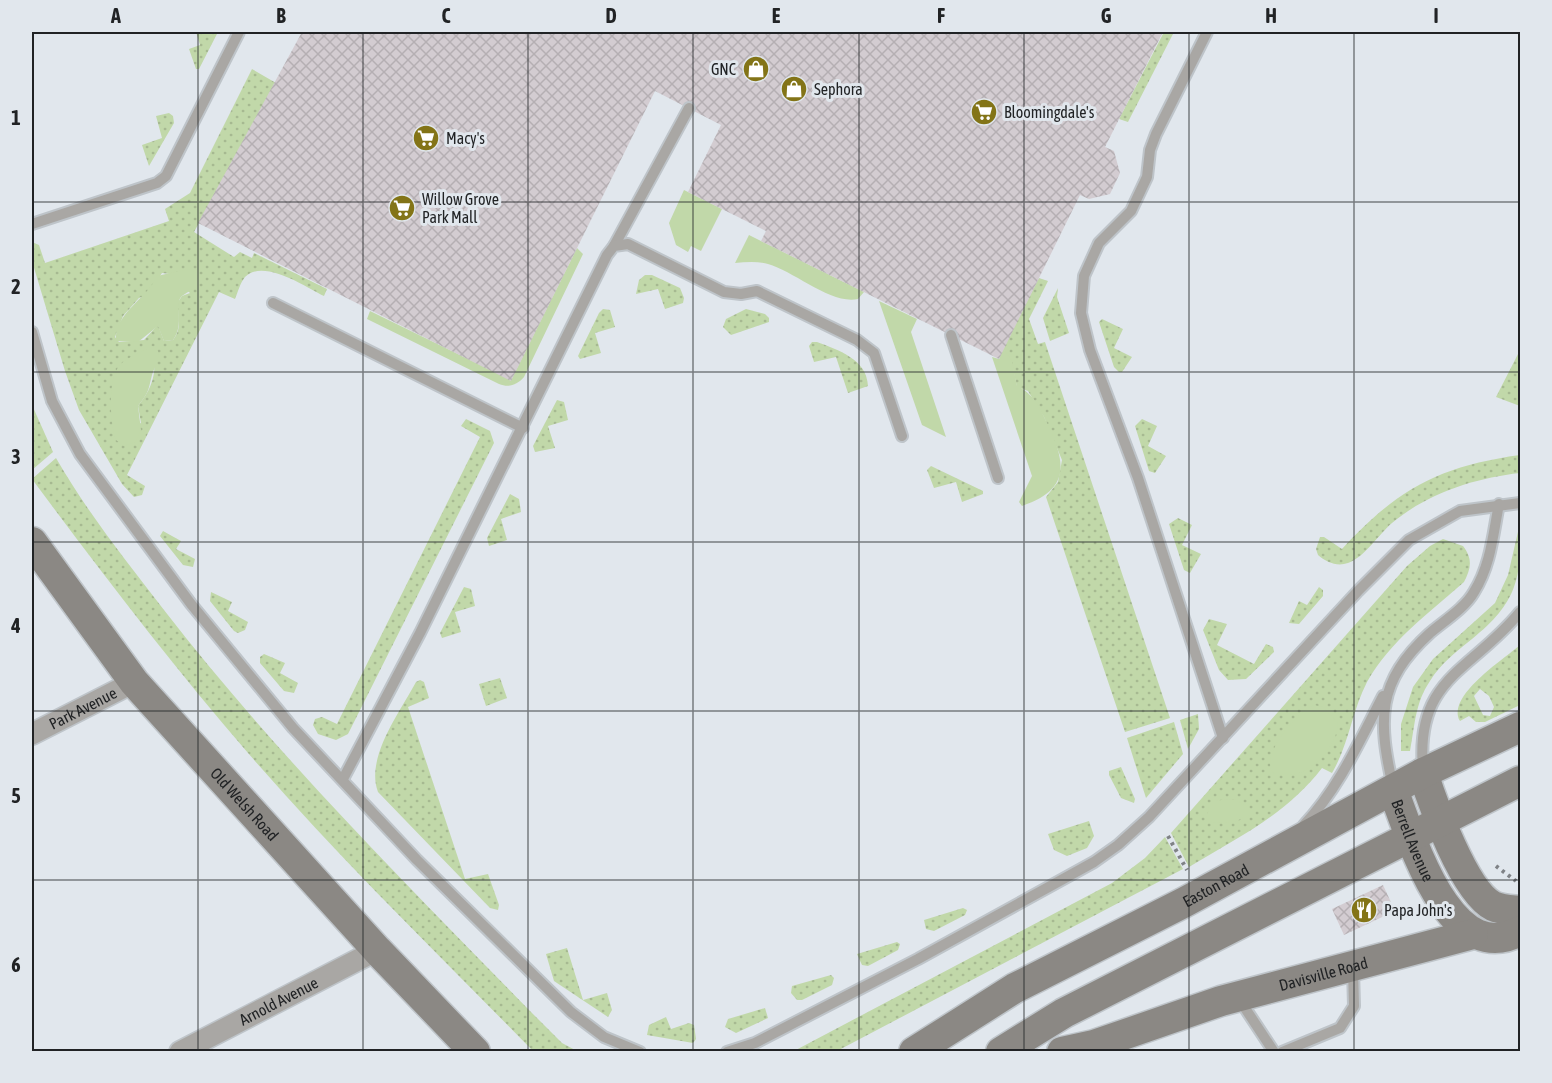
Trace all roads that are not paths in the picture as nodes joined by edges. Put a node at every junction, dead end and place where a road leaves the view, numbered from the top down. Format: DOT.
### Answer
graph roads {
  1 [pos="239,32"];
  2 [pos="1207,32"];
  3 [pos="689,108"];
  4 [pos="32,224"];
  5 [pos="614,246"];
  6 [pos="273,303"];
  7 [pos="32,332"];
  8 [pos="951,335"];
  9 [pos="523,428"];
  10 [pos="902,435"];
  11 [pos="998,478"];
  12 [pos="1521,503"];
  13 [pos="1499,504"];
  14 [pos="32,542"];
  15 [pos="1521,612"];
  16 [pos="1396,672"];
  17 [pos="134,682"];
  18 [pos="1521,727"];
  19 [pos="32,734"];
  20 [pos="1223,738"];
  21 [pos="1424,772"];
  22 [pos="343,779"];
  23 [pos="1521,780"];
  24 [pos="1393,790"];
  25 [pos="1439,822"];
  26 [pos="1412,838"];
  27 [pos="1249,867"];
  28 [pos="1521,911"];
  29 [pos="1521,932"];
  30 [pos="1473,934"];
  31 [pos="377,950"];
  32 [pos="1352,965"];
  33 [pos="1237,997"];
  34 [pos="180,1052"];
  35 [pos="475,1052"];
  36 [pos="640,1052"];
  37 [pos="727,1052"];
  38 [pos="914,1052"];
  39 [pos="1001,1052"];
  40 [pos="1062,1052"];
  41 [pos="1274,1052"];
  42 [pos="1282,1052"];
  1 -- 4 [label="lane"];
  2 -- 20 [label="lane"];
  3 -- 5 [label="lane"];
  5 -- 9 [label="lane"];
  5 -- 10 [label="lane"];
  6 -- 9 [label="lane"];
  7 -- 22 [label="lane"];
  8 -- 11 [label="lane"];
  9 -- 22 [label="lane"];
  12 -- 13 [label="lane"];
  13 -- 16 [label="lane"];
  13 -- 20 [label="lane"];
  14 -- 17 [label="street, Old Welsh Road"];
  15 -- 21 [label="lane"];
  16 -- 24 [label="lane"];
  16 -- 27 [label="lane"];
  17 -- 19 [label="street, Park Avenue"];
  17 -- 31 [label="street, Old Welsh Road"];
  18 -- 21 [label="street, Easton Road"];
  20 -- 37 [label="lane"];
  21 -- 24 [label="street, Easton Road"];
  21 -- 25 [label="street, Berrell Avenue"];
  22 -- 36 [label="lane"];
  23 -- 25 [label="street"];
  24 -- 26 [label="street, Berrell Avenue"];
  24 -- 27 [label="street, Easton Road"];
  25 -- 26 [label="street"];
  25 -- 28 [label="street, Berrell Avenue"];
  26 -- 30 [label="street, Berrell Avenue"];
  26 -- 39 [label="street"];
  27 -- 38 [label="street, Easton Road"];
  29 -- 30 [label="street"];
  30 -- 32 [label="street, Davisville Road"];
  31 -- 34 [label="street, Arnold Avenue"];
  31 -- 35 [label="street, Old Welsh Road"];
  32 -- 33 [label="street, Davisville Road"];
  32 -- 42 [label="lane"];
  33 -- 40 [label="street, Davisville Road"];
  33 -- 41 [label="lane"];
}
